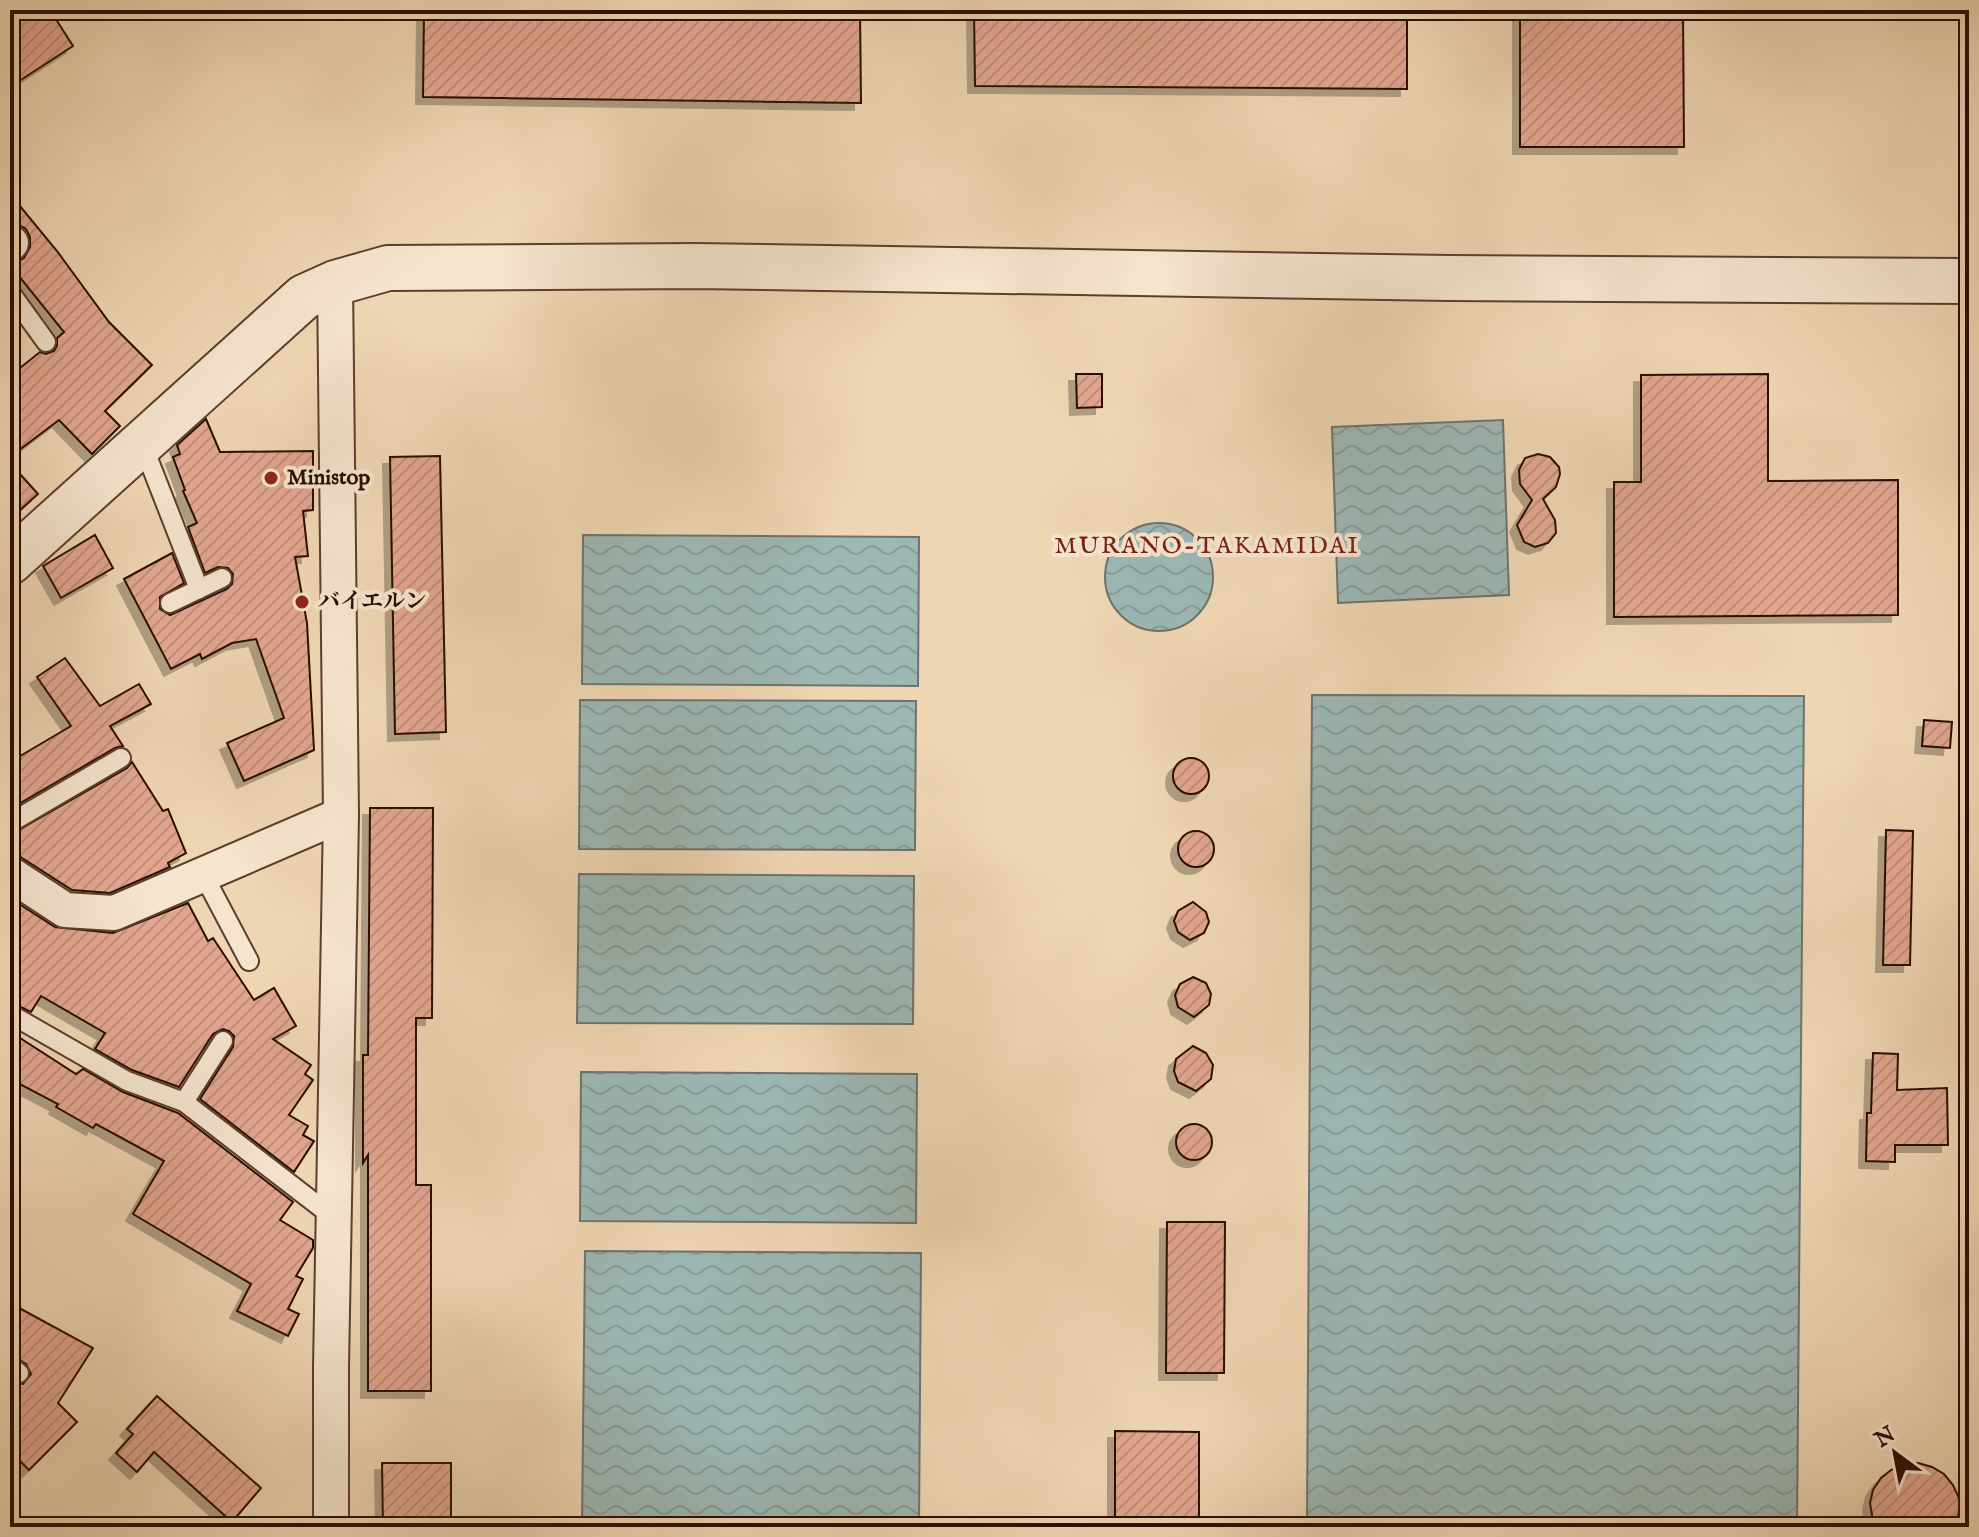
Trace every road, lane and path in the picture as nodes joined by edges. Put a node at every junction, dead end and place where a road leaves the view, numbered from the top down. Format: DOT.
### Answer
graph roads {
  1 [pos="1969,281"];
  2 [pos="335,283"];
  3 [pos="10,292"];
  4 [pos="46,342"];
  5 [pos="142,443"];
  6 [pos="10,562"];
  7 [pos="222,578"];
  8 [pos="199,589"];
  9 [pos="170,603"];
  10 [pos="121,758"];
  11 [pos="341,815"];
  12 [pos="10,823"];
  13 [pos="10,874"];
  14 [pos="203,874"];
  15 [pos="249,961"];
  16 [pos="10,1014"];
  17 [pos="223,1041"];
  18 [pos="184,1102"];
  19 [pos="333,1217"];
  20 [pos="331,1527"];
  1 -- 2 [label="street"];
  2 -- 5 [label="street"];
  2 -- 11 [label="street"];
  3 -- 4 [label="lane"];
  5 -- 6 [label="street"];
  5 -- 8 [label="lane"];
  7 -- 8 [label="lane"];
  8 -- 9 [label="lane"];
  10 -- 12 [label="lane"];
  11 -- 14 [label="street"];
  11 -- 19 [label="street"];
  13 -- 14 [label="street"];
  14 -- 15 [label="lane"];
  16 -- 18 [label="lane"];
  17 -- 18 [label="lane"];
  18 -- 19 [label="lane"];
  19 -- 20 [label="street"];
}
